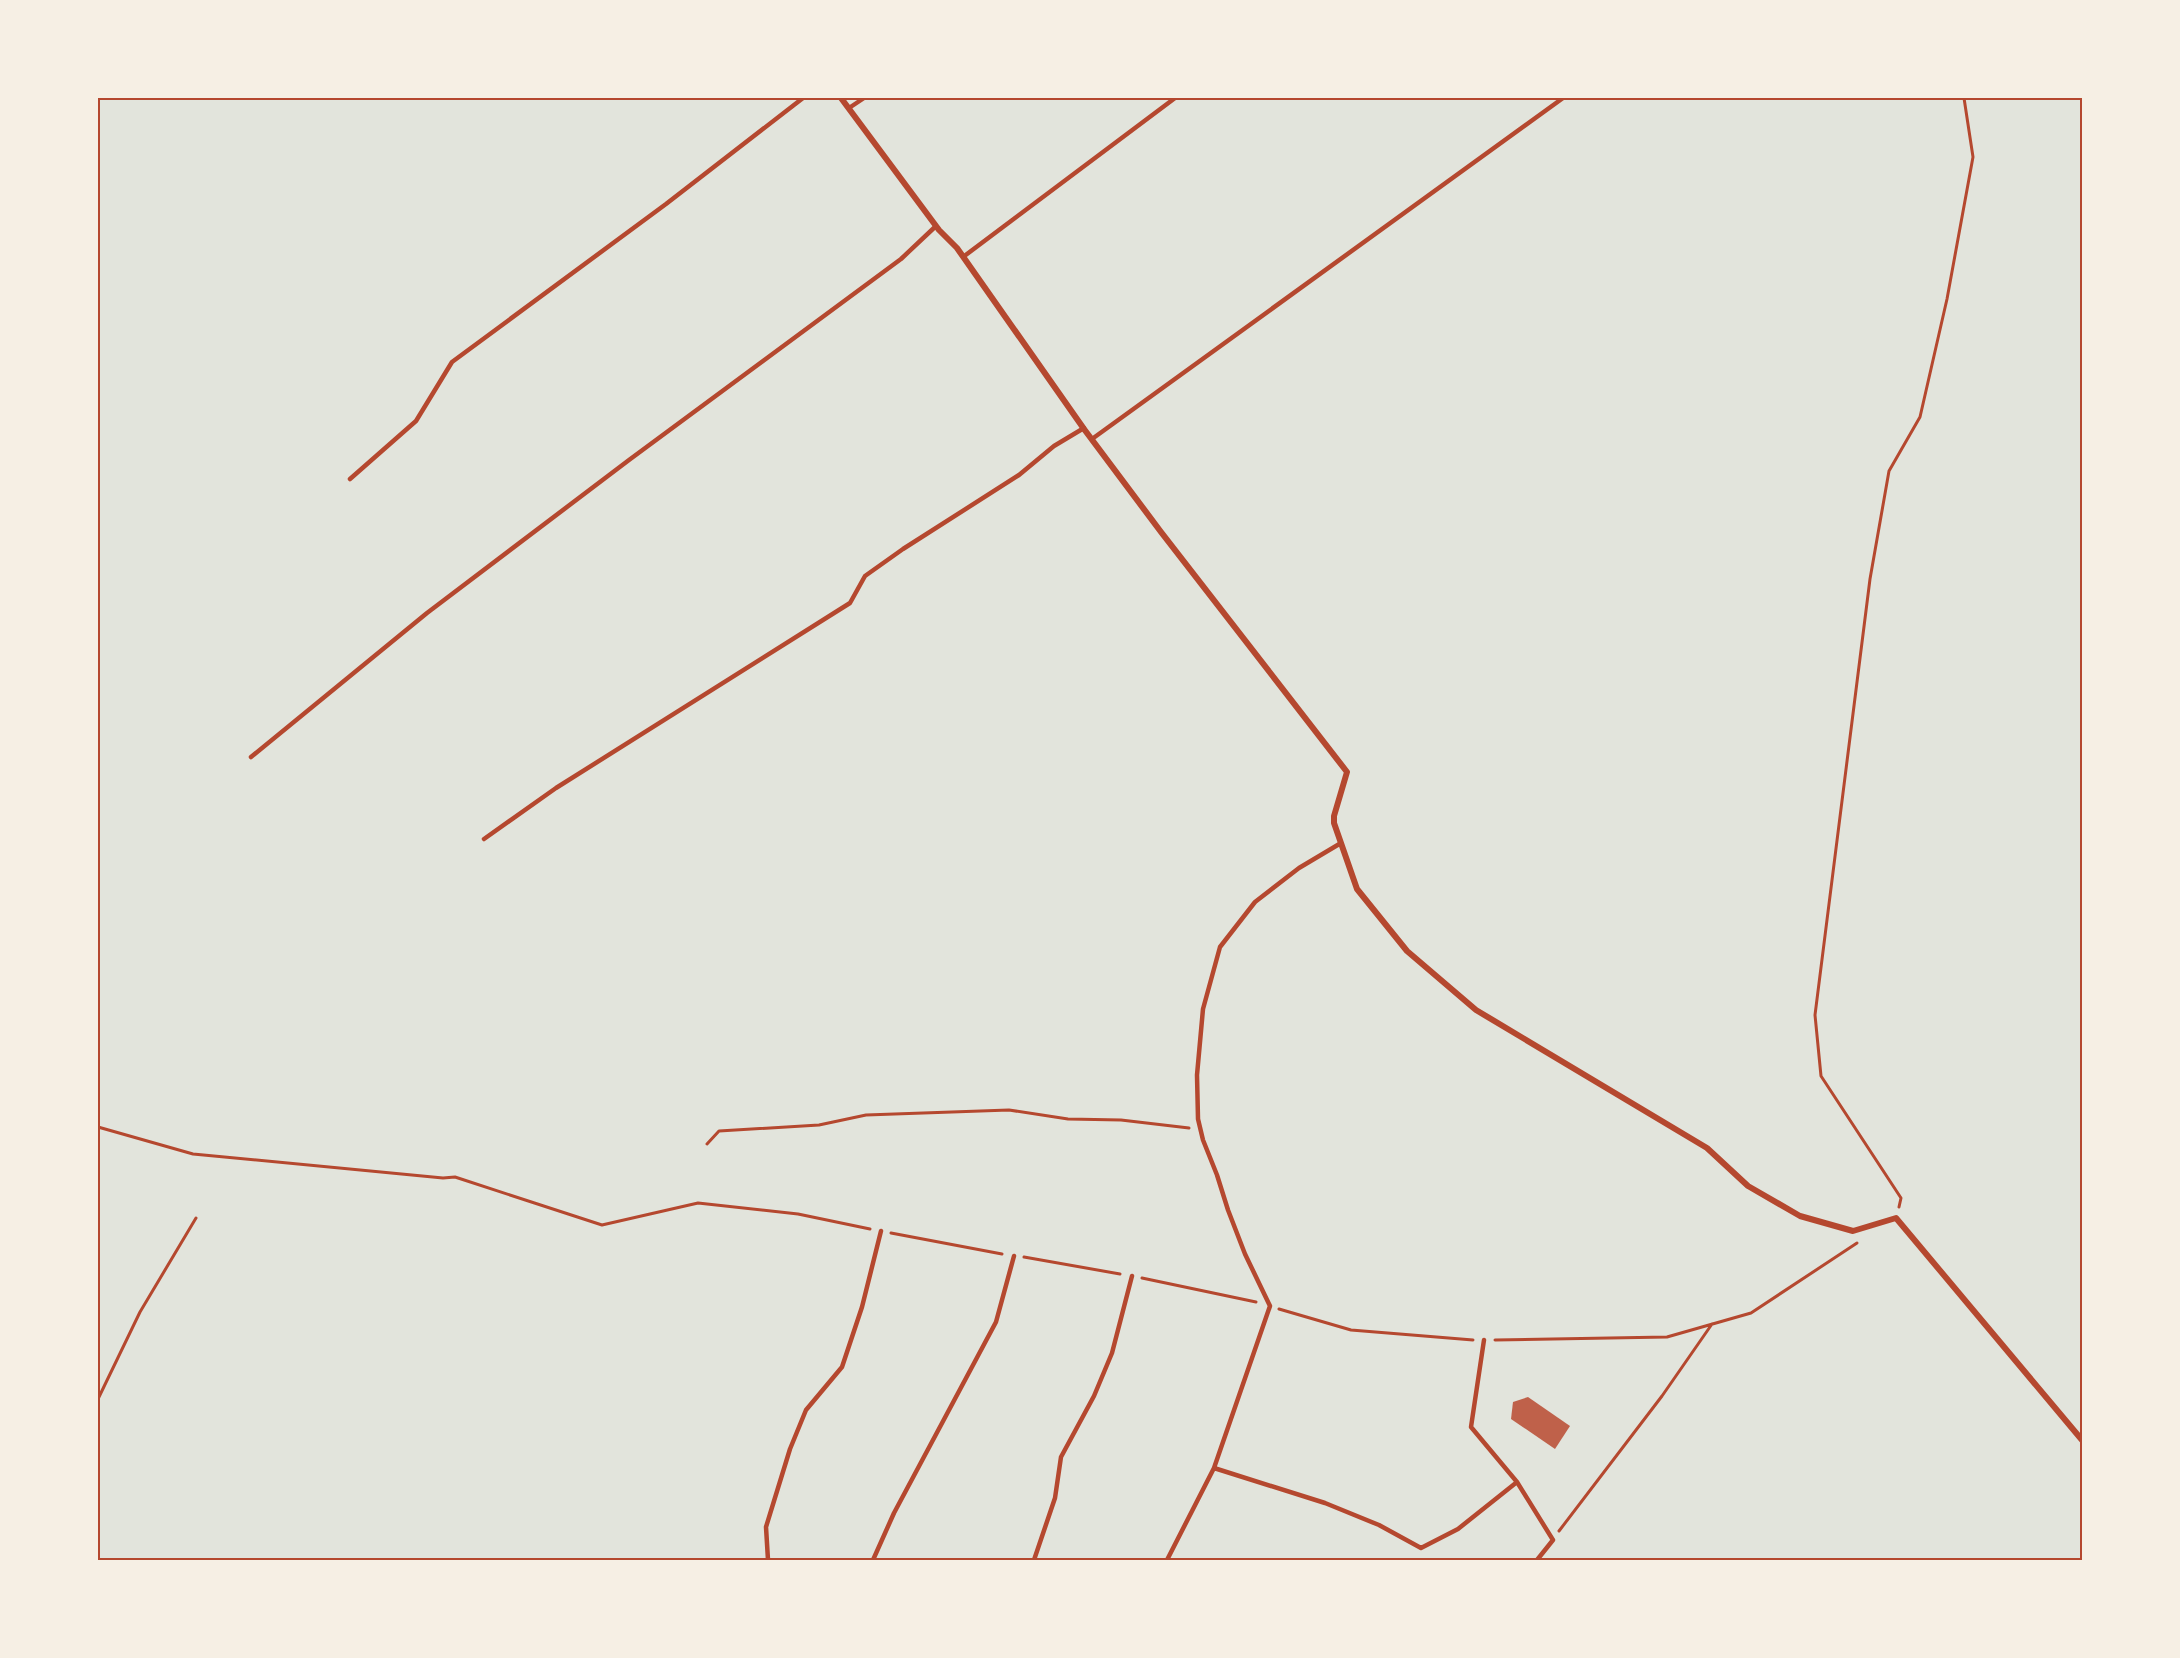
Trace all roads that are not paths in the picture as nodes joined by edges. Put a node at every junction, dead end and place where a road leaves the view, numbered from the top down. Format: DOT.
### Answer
graph roads {
  1 [pos="802,98"];
  2 [pos="841,98"];
  3 [pos="864,98"];
  4 [pos="1175,98"];
  5 [pos="1563,98"];
  6 [pos="849,108"];
  7 [pos="936,226"];
  8 [pos="963,257"];
  9 [pos="1084,428"];
  10 [pos="1092,439"];
  11 [pos="350,479"];
  12 [pos="251,757"];
  13 [pos="484,839"];
  14 [pos="1341,843"];
  15 [pos="880,1231"];
  16 [pos="1014,1256"];
  17 [pos="1132,1276"];
  18 [pos="1484,1340"];
  19 [pos="2082,1440"];
  20 [pos="1214,1468"];
  21 [pos="1517,1482"];
  22 [pos="768,1560"];
  23 [pos="873,1560"];
  24 [pos="1034,1560"];
  25 [pos="1167,1560"];
  26 [pos="1537,1560"];
  1 -- 11 [label="lane"];
  2 -- 6 [label="street"];
  3 -- 6 [label="lane"];
  4 -- 8 [label="lane"];
  5 -- 10 [label="lane"];
  6 -- 7 [label="street"];
  7 -- 8 [label="street"];
  7 -- 12 [label="lane"];
  8 -- 9 [label="street"];
  9 -- 10 [label="street"];
  9 -- 13 [label="lane"];
  10 -- 14 [label="street"];
  14 -- 19 [label="street"];
  14 -- 20 [label="lane"];
  15 -- 22 [label="lane"];
  16 -- 23 [label="lane"];
  17 -- 24 [label="lane"];
  18 -- 21 [label="lane"];
  20 -- 21 [label="lane"];
  20 -- 25 [label="lane"];
  21 -- 26 [label="lane"];
}
